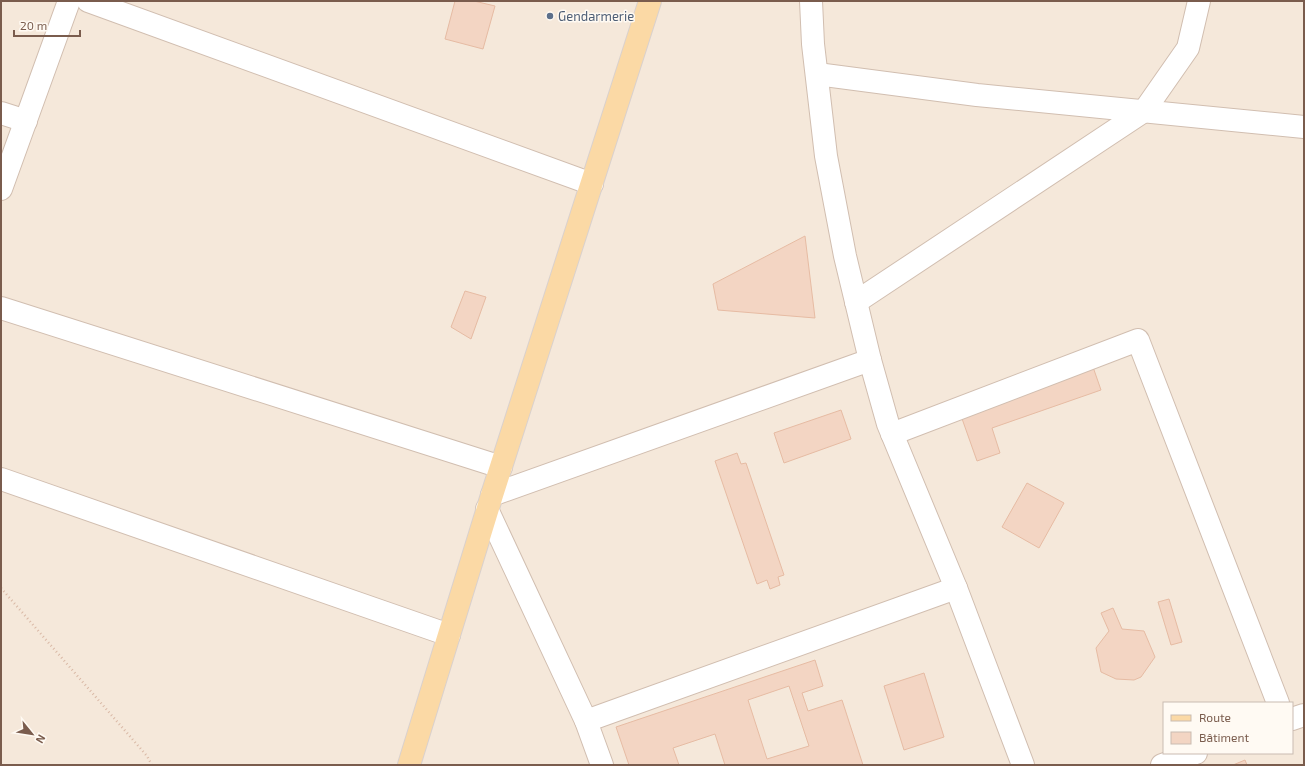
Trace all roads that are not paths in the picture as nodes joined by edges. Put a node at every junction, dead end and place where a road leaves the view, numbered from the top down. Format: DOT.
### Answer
graph roads {
  1 [pos="69,1"];
  2 [pos="88,1"];
  3 [pos="650,1"];
  4 [pos="811,1"];
  5 [pos="1199,1"];
  6 [pos="816,74"];
  7 [pos="1144,112"];
  8 [pos="1,113"];
  9 [pos="26,121"];
  10 [pos="1304,127"];
  11 [pos="592,184"];
  12 [pos="1,189"];
  13 [pos="856,302"];
  14 [pos="1,308"];
  15 [pos="870,360"];
  16 [pos="892,434"];
  17 [pos="501,467"];
  18 [pos="1,479"];
  19 [pos="490,502"];
  20 [pos="956,588"];
  21 [pos="449,635"];
  22 [pos="1278,702"];
  23 [pos="1304,715"];
  24 [pos="1293,719"];
  25 [pos="586,721"];
  26 [pos="1193,754"];
  27 [pos="409,765"];
  28 [pos="602,765"];
  29 [pos="1023,765"];
  30 [pos="1162,765"];
  1 -- 9 [label="street"];
  2 -- 11 [label="street"];
  3 -- 11 [label="main road"];
  4 -- 6 [label="street"];
  5 -- 7 [label="street"];
  6 -- 7 [label="street"];
  6 -- 13 [label="street"];
  7 -- 10 [label="street"];
  7 -- 13 [label="street"];
  8 -- 9 [label="street"];
  9 -- 12 [label="street"];
  11 -- 17 [label="main road"];
  13 -- 15 [label="street"];
  14 -- 17 [label="street"];
  15 -- 16 [label="street"];
  15 -- 19 [label="street"];
  16 -- 20 [label="street"];
  16 -- 22 [label="street"];
  17 -- 19 [label="main road"];
  18 -- 21 [label="street"];
  19 -- 21 [label="main road"];
  19 -- 25 [label="street"];
  20 -- 25 [label="street"];
  20 -- 29 [label="street"];
  21 -- 27 [label="main road"];
  23 -- 24 [label="street"];
  25 -- 28 [label="street"];
  26 -- 30 [label="street"];
}
